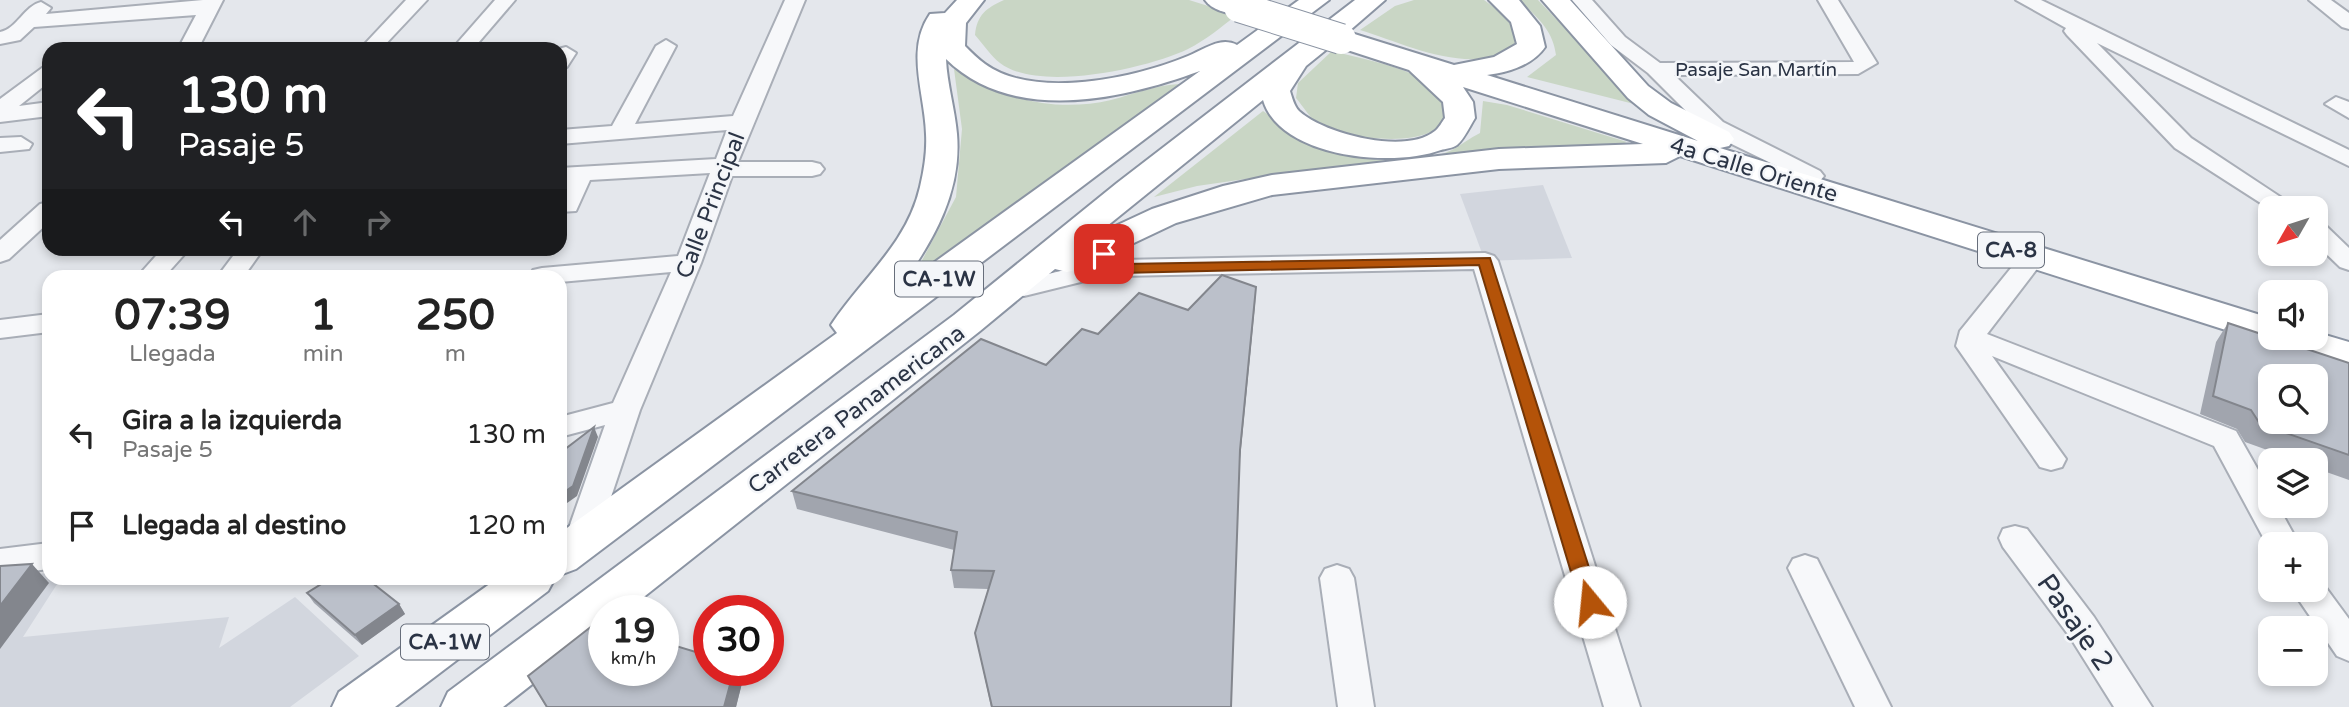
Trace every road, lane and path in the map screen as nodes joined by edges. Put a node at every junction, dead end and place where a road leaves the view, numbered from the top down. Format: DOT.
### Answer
graph roads {
  1 [pos="48,0"];
  2 [pos="417,0"];
  3 [pos="505,0"];
  4 [pos="795,0"];
  5 [pos="958,0"];
  6 [pos="971,0"];
  7 [pos="1305,0"];
  8 [pos="1317,0"];
  9 [pos="1502,0"];
  10 [pos="1555,0"];
  11 [pos="1582,0"];
  12 [pos="1828,0"];
  13 [pos="2026,0"];
  14 [pos="2319,0"];
  15 [pos="1235,2"];
  16 [pos="210,4"];
  17 [pos="2061,17"];
  18 [pos="29,20"];
  19 [pos="1352,22"];
  20 [pos="2349,23"];
  21 [pos="0,38"];
  22 [pos="191,42"];
  23 [pos="377,42"];
  24 [pos="468,42"];
  25 [pos="666,46"];
  26 [pos="1406,60"];
  27 [pos="1466,69"];
  28 [pos="1655,69"];
  29 [pos="42,78"];
  30 [pos="42,109"];
  31 [pos="0,112"];
  32 [pos="741,122"];
  33 [pos="620,132"];
  34 [pos="567,136"];
  35 [pos="2349,159"];
  36 [pos="1755,164"];
  37 [pos="723,167"];
  38 [pos="812,169"];
  39 [pos="570,174"];
  40 [pos="1812,176"];
  41 [pos="2266,196"];
  42 [pos="567,206"];
  43 [pos="42,215"];
  44 [pos="2328,242"];
  45 [pos="1116,253"];
  46 [pos="0,254"];
  47 [pos="170,256"];
  48 [pos="246,256"];
  49 [pos="2033,257"];
  50 [pos="2349,262"];
  51 [pos="688,263"];
  52 [pos="157,270"];
  53 [pos="235,270"];
  54 [pos="567,274"];
  55 [pos="2258,313"];
  56 [pos="42,324"];
  57 [pos="967,324"];
  58 [pos="2258,327"];
  59 [pos="0,329"];
  60 [pos="2328,335"];
  61 [pos="1970,338"];
  62 [pos="2349,342"];
  63 [pos="2328,349"];
  64 [pos="2349,355"];
  65 [pos="793,384"];
  66 [pos="625,410"];
  67 [pos="567,425"];
  68 [pos="2051,460"];
  69 [pos="2276,532"];
  70 [pos="2015,538"];
  71 [pos="570,549"];
  72 [pos="42,557"];
  73 [pos="0,562"];
  74 [pos="1805,568"];
  75 [pos="1337,578"];
  76 [pos="523,585"];
  77 [pos="2318,602"];
  78 [pos="2349,646"];
  79 [pos="504,692"];
  80 [pos="357,707"];
  81 [pos="466,707"];
  82 [pos="1356,707"];
  83 [pos="1622,707"];
  84 [pos="1873,707"];
  85 [pos="2134,707"];
  1 -- 18 [label="street"];
  2 -- 23 [label="street"];
  3 -- 24 [label="street"];
  4 -- 32 [label="street, Calle Principal"];
  5 -- 65 [label="highway"];
  6 -- 7 [label="highway"];
  8 -- 65 [label="highway, CA-1W"];
  9 -- 27 [label="highway"];
  10 -- 36 [label="highway"];
  11 -- 28 [label="street"];
  12 -- 28 [label="street, Pasaje San Martín"];
  13 -- 17 [label="street"];
  14 -- 20 [label="street"];
  15 -- 19 [label="highway, 4a Calle Oriente / CA-8, bridge"];
  16 -- 18 [label="street"];
  16 -- 22 [label="street"];
  17 -- 35 [label="street"];
  17 -- 41 [label="street"];
  18 -- 21 [label="street"];
  19 -- 26 [label="highway, 4a Calle Oriente / CA-8"];
  19 -- 26 [label="highway"];
  19 -- 27 [label="highway, 4a Calle Oriente / CA-8"];
  19 -- 57 [label="highway, Carretera Panamericana / CA-1W"];
  25 -- 33 [label="street"];
  26 -- 36 [label="highway, 4a Calle Oriente / CA-8"];
  27 -- 36 [label="highway, 4a Calle Oriente / CA-8"];
  28 -- 40 [label="street"];
  29 -- 31 [label="street"];
  30 -- 31 [label="street"];
  32 -- 33 [label="street"];
  32 -- 37 [label="street, Calle Principal"];
  33 -- 34 [label="street"];
  36 -- 40 [label="highway, 4a Calle Oriente / CA-8"];
  36 -- 45 [label="highway"];
  36 -- 49 [label="highway, 4a Calle Oriente / CA-8"];
  37 -- 38 [label="street"];
  37 -- 39 [label="street"];
  37 -- 51 [label="street, Calle Principal"];
  39 -- 42 [label="street"];
  40 -- 55 [label="highway, 4a Calle Oriente / CA-8"];
  43 -- 46 [label="street"];
  44 -- 50 [label="street"];
  45 -- 57 [label="highway"];
  45 -- 83 [label="street"];
  47 -- 52 [label="street"];
  48 -- 53 [label="street"];
  49 -- 58 [label="highway, 4a Calle Oriente / CA-8"];
  49 -- 61 [label="street"];
  51 -- 54 [label="street"];
  51 -- 66 [label="street, Calle Principal"];
  56 -- 59 [label="street"];
  57 -- 79 [label="highway, Carretera Panamericana / CA-1W"];
  60 -- 62 [label="highway"];
  61 -- 68 [label="street"];
  61 -- 69 [label="street"];
  63 -- 64 [label="highway"];
  65 -- 71 [label="highway, CA-1W"];
  66 -- 67 [label="street"];
  66 -- 71 [label="street, Calle Principal"];
  70 -- 85 [label="street, Pasaje 2"];
  72 -- 73 [label="street"];
  74 -- 84 [label="street"];
  75 -- 82 [label="street"];
  76 -- 80 [label="highway, CA-1W"];
  77 -- 78 [label="street"];
  79 -- 81 [label="highway, Carretera Panamericana / CA-1W"];
}
